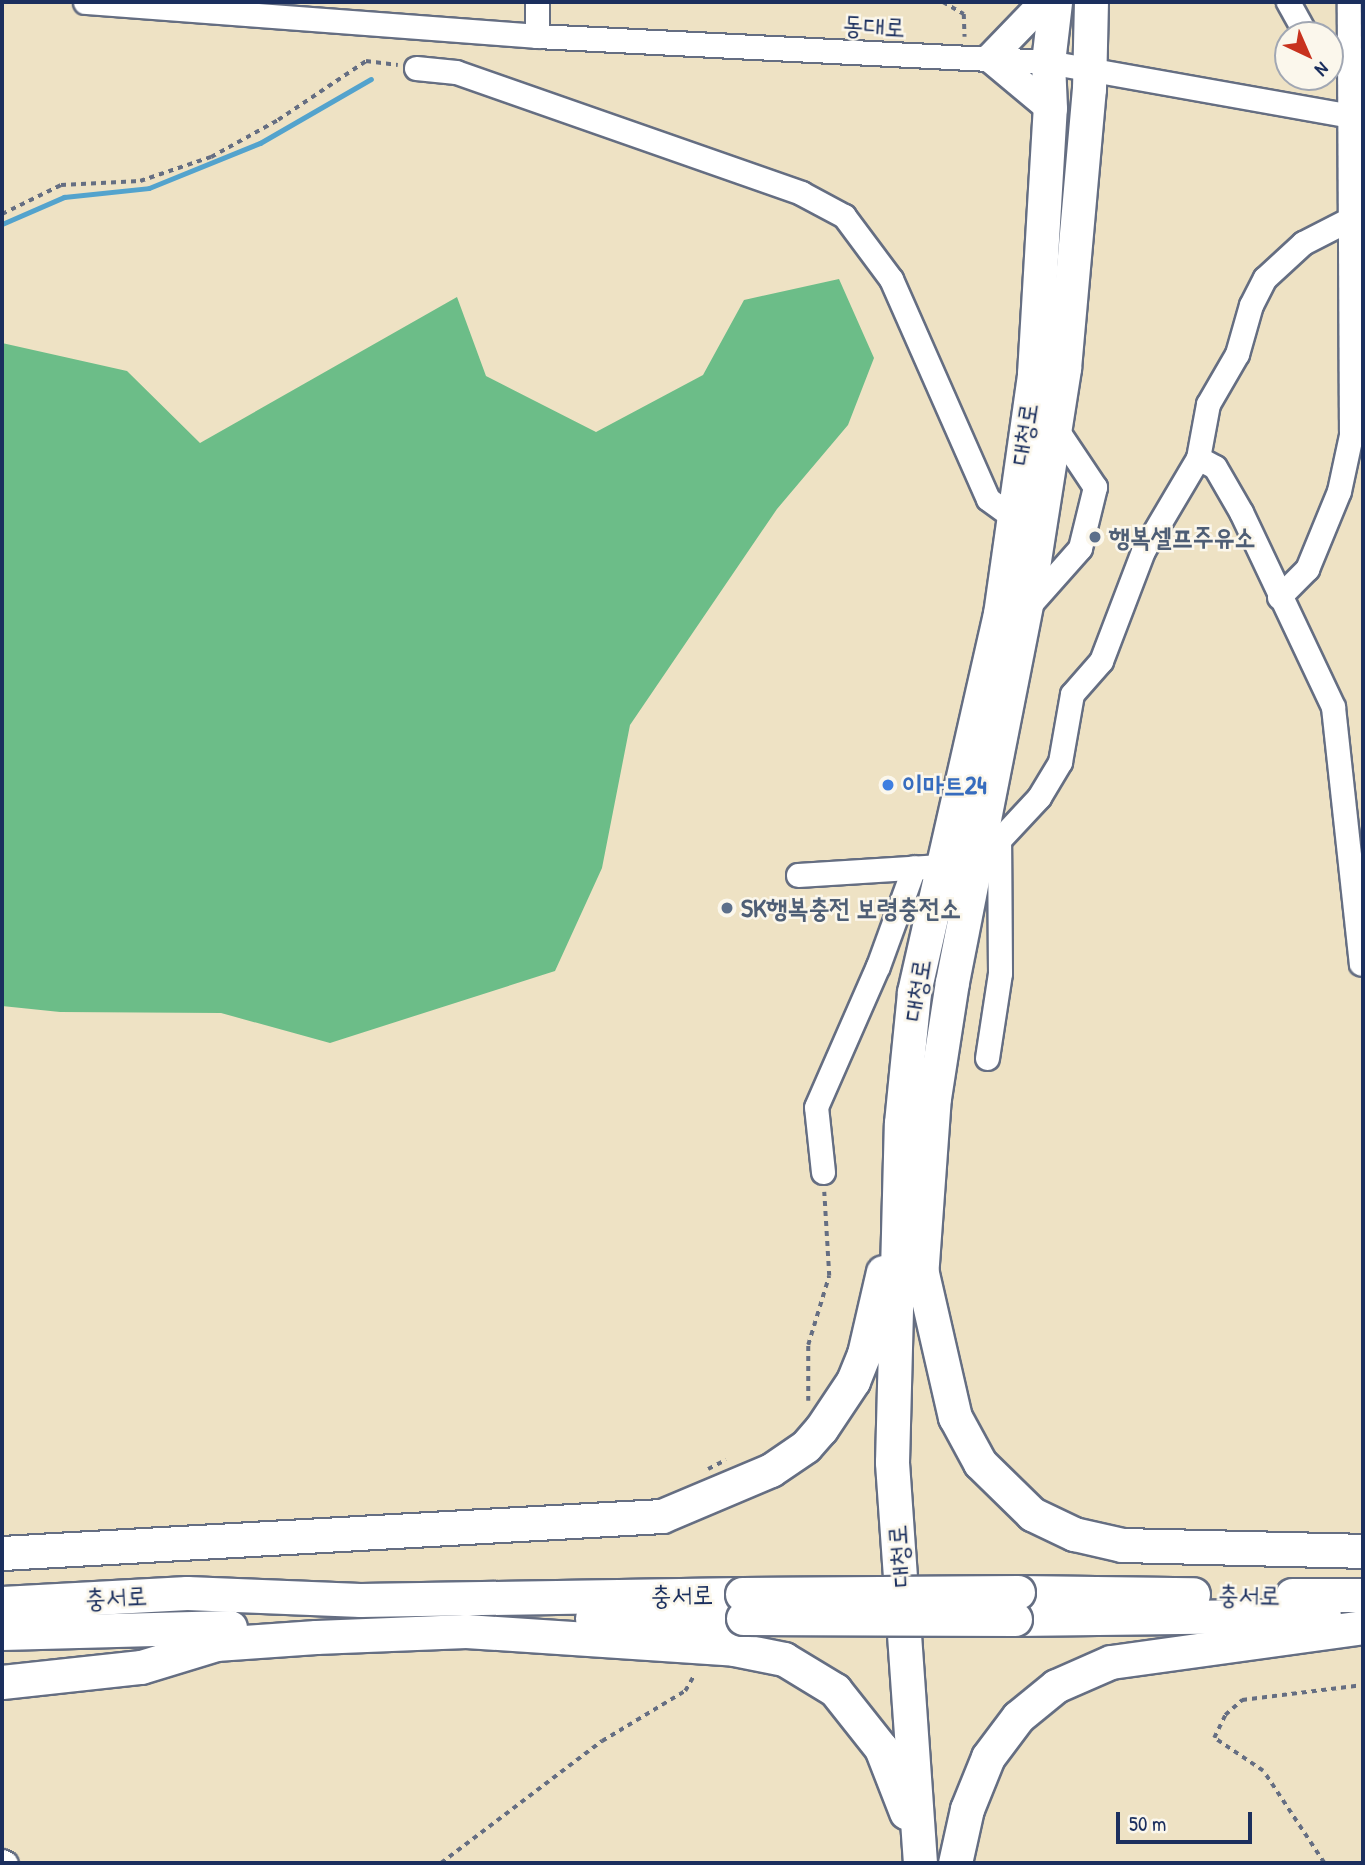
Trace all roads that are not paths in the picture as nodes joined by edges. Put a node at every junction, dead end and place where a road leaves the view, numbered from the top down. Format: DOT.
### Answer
graph roads {
  1 [pos="85,2"];
  2 [pos="537,2"];
  3 [pos="1044,2"];
  4 [pos="1055,2"];
  5 [pos="1091,2"];
  6 [pos="1288,2"];
  7 [pos="1349,2"];
  8 [pos="1298,21"];
  9 [pos="537,36"];
  10 [pos="978,58"];
  11 [pos="1048,62"];
  12 [pos="1089,67"];
  13 [pos="416,68"];
  14 [pos="1344,81"];
  15 [pos="1348,85"];
  16 [pos="1050,108"];
  17 [pos="1358,117"];
  18 [pos="1348,220"];
  19 [pos="1055,427"];
  20 [pos="1198,458"];
  21 [pos="1011,516"];
  22 [pos="1279,597"];
  23 [pos="1025,610"];
  24 [pos="999,843"];
  25 [pos="942,868"];
  26 [pos="798,875"];
  27 [pos="1361,963"];
  28 [pos="987,1058"];
  29 [pos="823,1172"];
  30 [pos="900,1187"];
  31 [pos="921,1269"];
  32 [pos="1363,1552"];
  33 [pos="2,1553"];
  34 [pos="1363,1595"];
  35 [pos="2,1603"];
  36 [pos="1017,1605"];
  37 [pos="742,1606"];
  38 [pos="1363,1615"];
  39 [pos="1363,1627"];
  40 [pos="2,1633"];
  41 [pos="2,1682"];
  42 [pos="926,1861"];
  43 [pos="955,1863"];
  1 -- 9 [label="street, 동대로"];
  2 -- 9 [label="street"];
  3 -- 10 [label="main road"];
  4 -- 11 [label="highway, 대청로"];
  5 -- 12 [label="highway, 대청로"];
  6 -- 8 [label="street"];
  7 -- 15 [label="street"];
  9 -- 10 [label="street, 동대로"];
  10 -- 11 [label="street, 동대로"];
  10 -- 16 [label="main road"];
  11 -- 12 [label="street, 동대로"];
  11 -- 16 [label="highway, 대청로"];
  12 -- 17 [label="street, 동대로"];
  12 -- 19 [label="highway, 대청로"];
  13 -- 21 [label="street"];
  14 -- 15 [label="street"];
  15 -- 17 [label="street"];
  16 -- 21 [label="highway, 대청로"];
  17 -- 18 [label="street"];
  18 -- 20 [label="street"];
  18 -- 22 [label="street"];
  19 -- 23 [label="highway, 대청로"];
  19 -- 23 [label="street"];
  20 -- 22 [label="street"];
  20 -- 24 [label="street"];
  21 -- 25 [label="highway, 대청로"];
  22 -- 27 [label="street"];
  23 -- 25 [label="highway, 대청로"];
  24 -- 25 [label="street"];
  24 -- 28 [label="street"];
  25 -- 26 [label="street"];
  25 -- 29 [label="street"];
  25 -- 30 [label="highway, 대청로"];
  25 -- 31 [label="highway, 대청로"];
  30 -- 33 [label="highway"];
  30 -- 42 [label="highway, 대청로"];
  31 -- 32 [label="highway"];
  31 -- 42 [label="highway, 대청로"];
  34 -- 36 [label="highway, 충서로"];
  35 -- 37 [label="highway, 충서로"];
  36 -- 37 [label="highway, bridge"];
  36 -- 38 [label="highway, 충서로"];
  37 -- 40 [label="highway, 충서로"];
  39 -- 43 [label="highway"];
  41 -- 42 [label="highway"];
}
